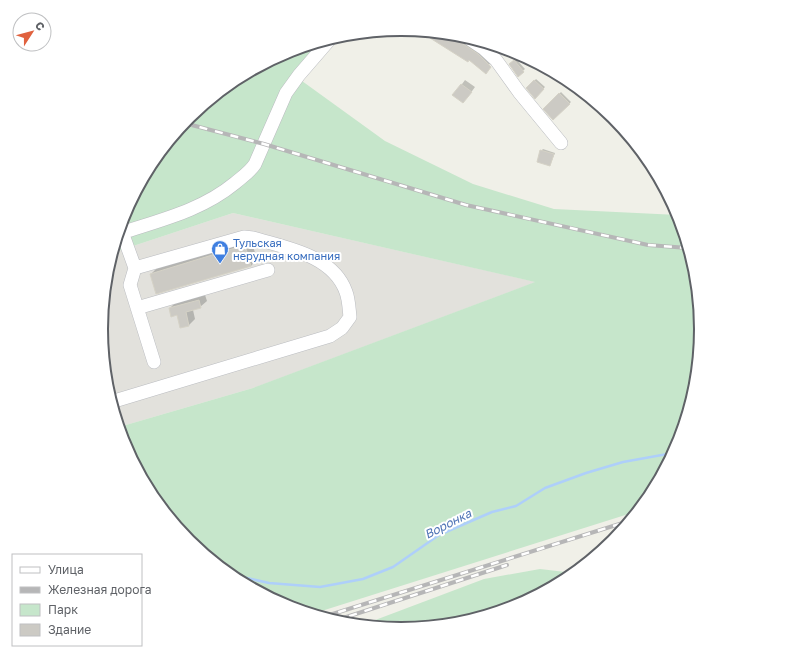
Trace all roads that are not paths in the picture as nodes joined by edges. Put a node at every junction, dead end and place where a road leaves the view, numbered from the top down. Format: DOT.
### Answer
graph roads {
  1 [pos="324,46"];
  2 [pos="483,48"];
  3 [pos="561,143"];
  4 [pos="125,231"];
  5 [pos="123,239"];
  6 [pos="135,268"];
  7 [pos="268,270"];
  8 [pos="137,308"];
  9 [pos="154,362"];
  10 [pos="117,400"];
  1 -- 4 [label="street"];
  2 -- 3 [label="street"];
  5 -- 6 [label="street"];
  6 -- 8 [label="street"];
  6 -- 10 [label="street"];
  7 -- 8 [label="street"];
  8 -- 9 [label="street"];
}
